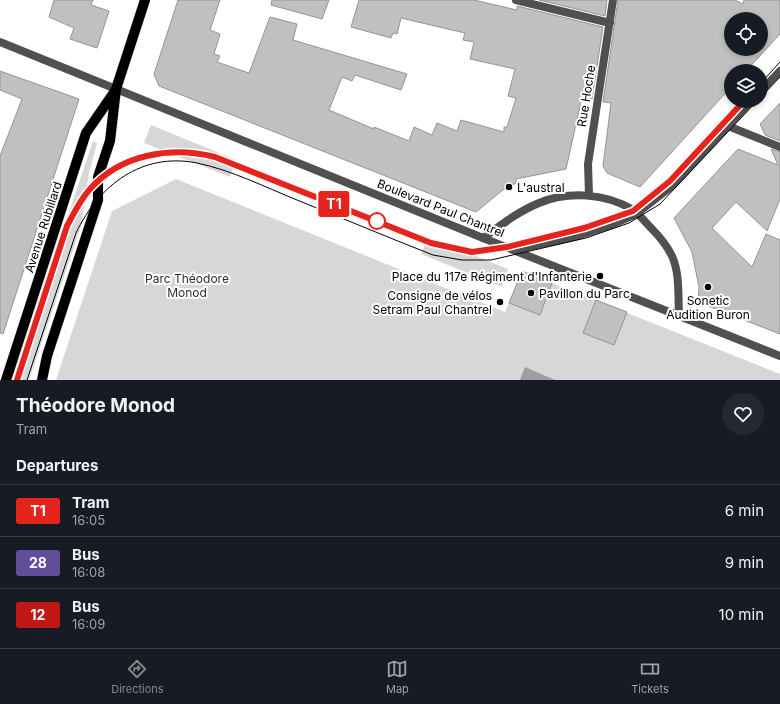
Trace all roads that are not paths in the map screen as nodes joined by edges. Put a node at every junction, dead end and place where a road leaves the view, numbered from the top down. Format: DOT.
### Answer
graph roads {
  1 [pos="145,0"];
  2 [pos="516,0"];
  3 [pos="613,0"];
  4 [pos="610,23"];
  5 [pos="0,42"];
  6 [pos="780,71"];
  7 [pos="768,84"];
  8 [pos="116,89"];
  9 [pos="745,108"];
  10 [pos="728,126"];
  11 [pos="780,147"];
  12 [pos="589,195"];
  13 [pos="636,214"];
  14 [pos="483,238"];
  15 [pos="514,250"];
  16 [pos="679,316"];
  17 [pos="780,356"];
  18 [pos="6,380"];
  19 [pos="42,380"];
  1 -- 8 [label="main road, Avenue Rubillard"];
  2 -- 4 [label="street"];
  3 -- 4 [label="street, Rue Hoche"];
  4 -- 12 [label="street, Rue Hoche"];
  5 -- 8 [label="street, Boulevard Paul Chantrel"];
  6 -- 7 [label="street"];
  8 -- 14 [label="street, Boulevard Paul Chantrel"];
  8 -- 18 [label="main road, Avenue Rubillard"];
  8 -- 19 [label="main road, Avenue Rubillard"];
  9 -- 10 [label="street"];
  10 -- 11 [label="street"];
  10 -- 13 [label="street"];
  12 -- 13 [label="street"];
  12 -- 14 [label="street"];
  13 -- 15 [label="street"];
  13 -- 16 [label="street"];
  14 -- 15 [label="street, Boulevard Paul Chantrel"];
  15 -- 16 [label="street, Boulevard Paul Chantrel"];
  16 -- 17 [label="street, Boulevard Paul Chantrel"];
}
